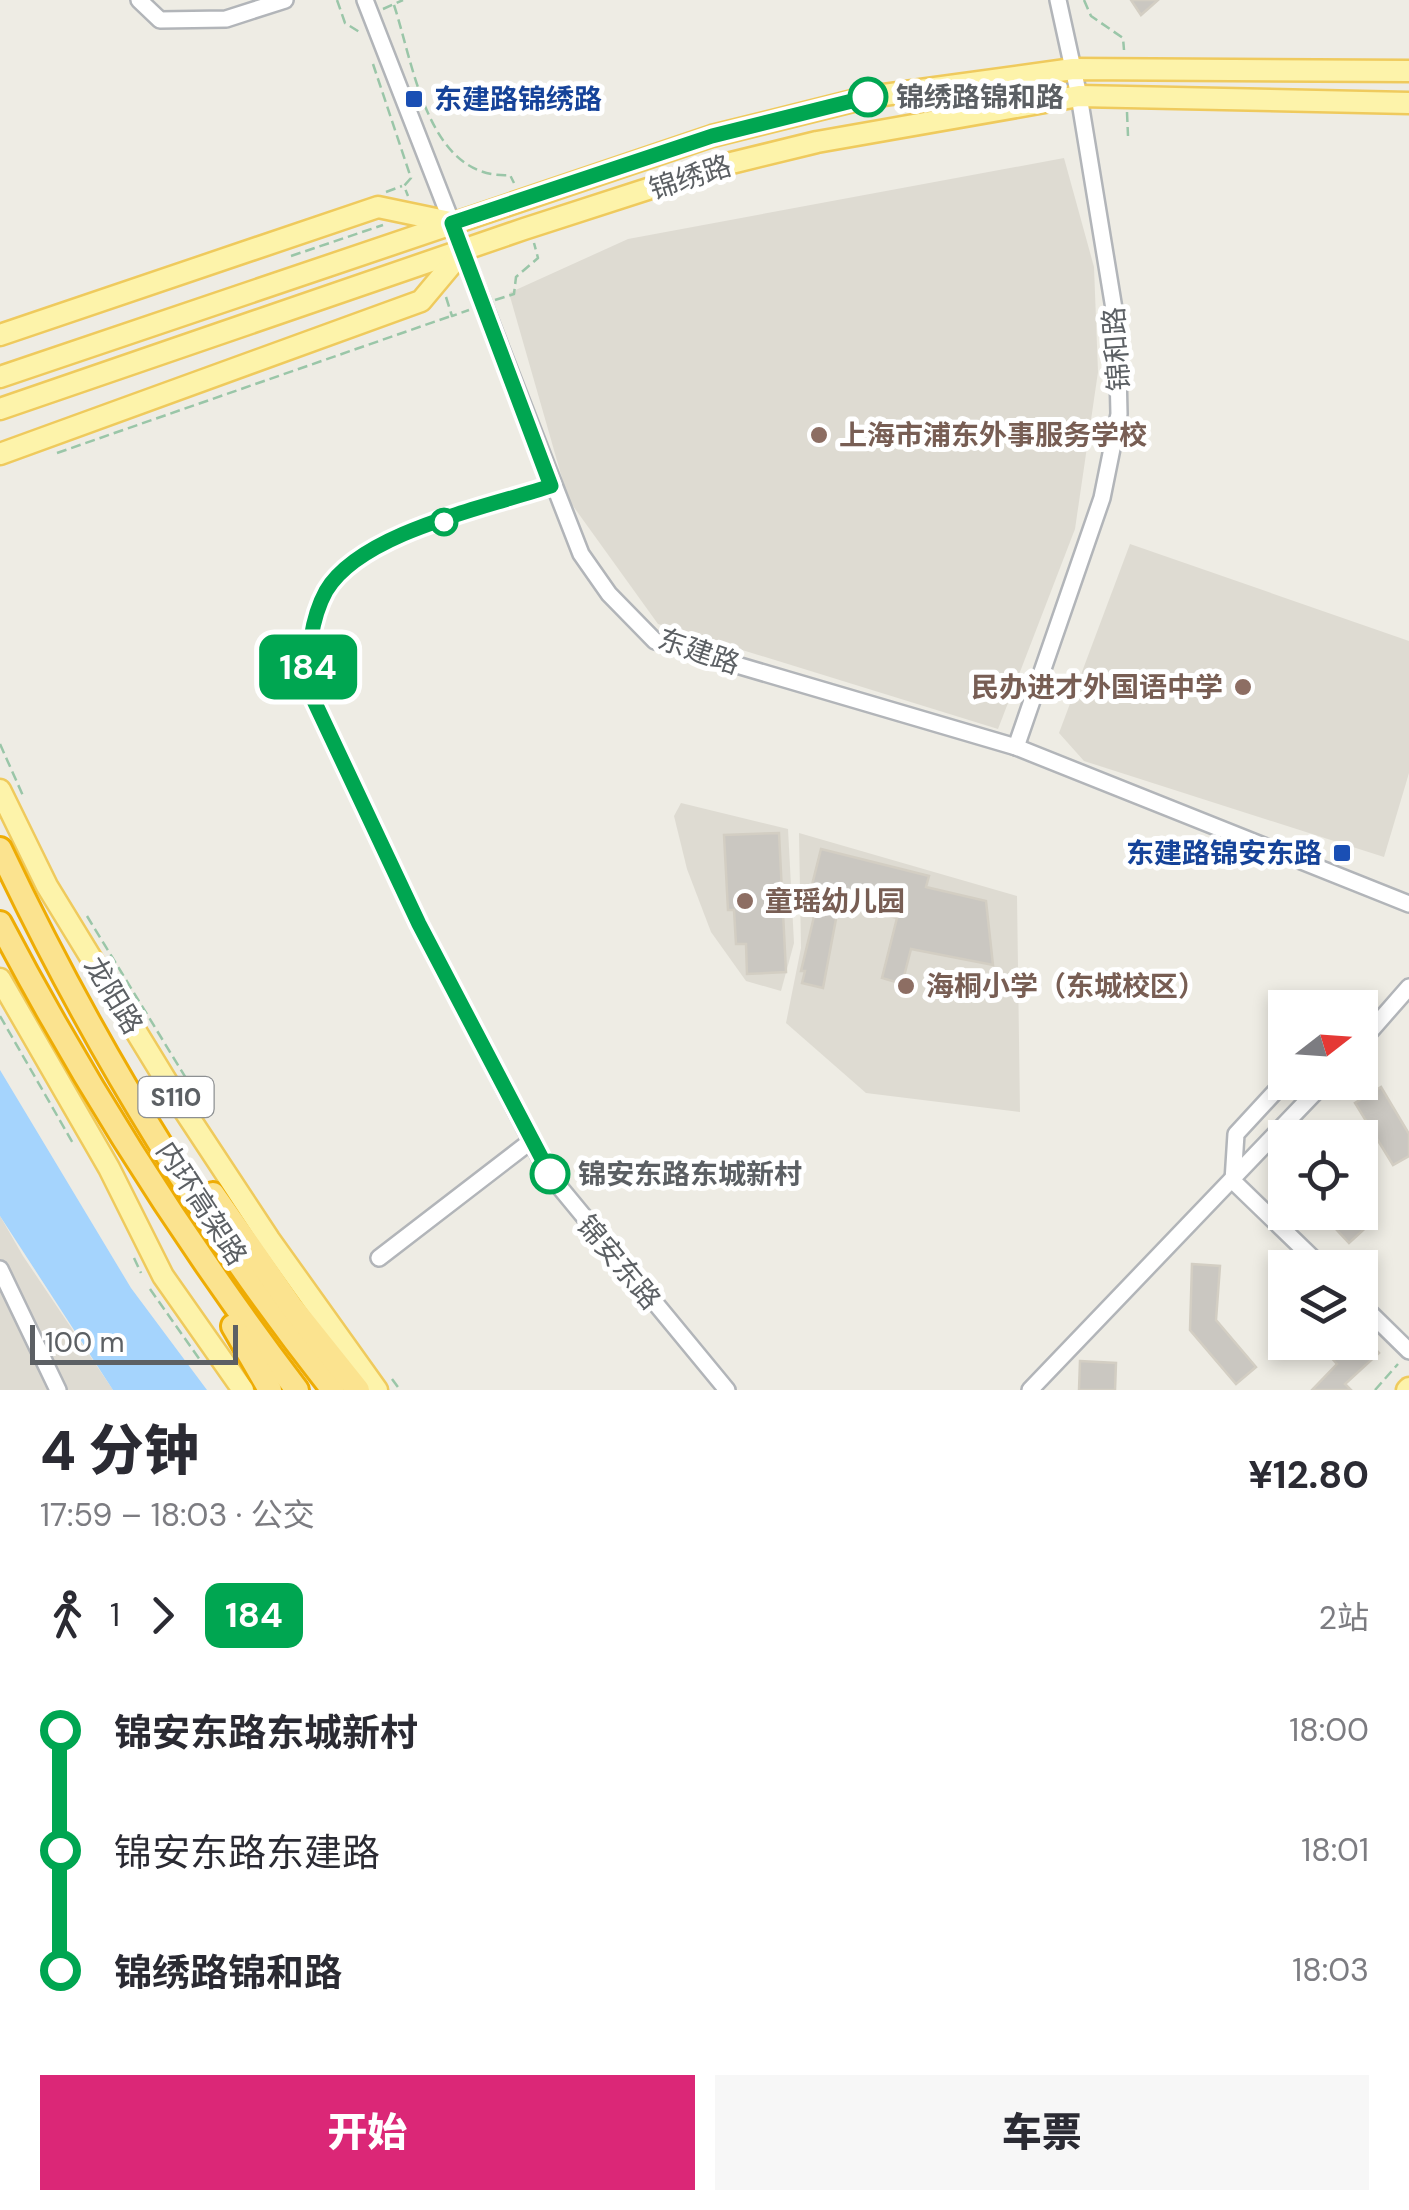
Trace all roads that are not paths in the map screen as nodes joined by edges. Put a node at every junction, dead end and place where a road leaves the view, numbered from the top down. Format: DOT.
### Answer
graph roads {
  1 [pos="139,0"];
  2 [pos="284,0"];
  3 [pos="365,0"];
  4 [pos="1058,0"];
  5 [pos="1073,69"];
  6 [pos="1409,71"];
  7 [pos="1079,96"];
  8 [pos="1409,103"];
  9 [pos="452,223"];
  10 [pos="463,250"];
  11 [pos="0,335"];
  12 [pos="0,376"];
  13 [pos="0,409"];
  14 [pos="0,454"];
  15 [pos="551,486"];
  16 [pos="1016,746"];
  17 [pos="0,790"];
  18 [pos="0,849"];
  19 [pos="1409,904"];
  20 [pos="0,923"];
  21 [pos="62,972"];
  22 [pos="0,978"];
  23 [pos="1409,987"];
  24 [pos="1378,1022"];
  25 [pos="1268,1099"];
  26 [pos="1308,1100"];
  27 [pos="531,1141"];
  28 [pos="1233,1181"];
  29 [pos="160,1196"];
  30 [pos="1304,1250"];
  31 [pos="379,1258"];
  32 [pos="0,1269"];
  33 [pos="1378,1325"];
  34 [pos="1404,1357"];
  35 [pos="383,1383"];
  36 [pos="58,1390"];
  37 [pos="243,1390"];
  38 [pos="270,1390"];
  39 [pos="297,1390"];
  40 [pos="333,1390"];
  41 [pos="358,1390"];
  42 [pos="726,1390"];
  43 [pos="1030,1390"];
  1 -- 2 [label="street"];
  3 -- 9 [label="street, 东建路"];
  4 -- 5 [label="street, 锦和路"];
  5 -- 6 [label="main road, 锦绣路"];
  5 -- 7 [label="street, 锦和路"];
  5 -- 9 [label="main road, 锦绣路"];
  7 -- 8 [label="main road, 锦绣路"];
  7 -- 10 [label="main road, 锦绣路"];
  7 -- 16 [label="street, 锦和路"];
  9 -- 10 [label="street, 东建路"];
  9 -- 11 [label="main road"];
  9 -- 12 [label="main road, 锦绣路"];
  10 -- 13 [label="main road, 锦绣路"];
  10 -- 14 [label="main road"];
  10 -- 15 [label="street, 东建路"];
  15 -- 16 [label="street, 东建路"];
  15 -- 27 [label="street, 锦安东路"];
  16 -- 19 [label="street, 东建路"];
  17 -- 35 [label="main road, 龙阳路 / S110"];
  18 -- 21 [label="highway, 内环高架路"];
  20 -- 29 [label="highway, 内环高架路"];
  21 -- 40 [label="highway, 内环高架路"];
  21 -- 41 [label="highway"];
  22 -- 37 [label="main road"];
  23 -- 24 [label="street"];
  25 -- 28 [label="street"];
  26 -- 28 [label="street"];
  27 -- 31 [label="street"];
  27 -- 42 [label="street, 锦安东路"];
  28 -- 30 [label="street"];
  28 -- 43 [label="street"];
  29 -- 38 [label="highway"];
  29 -- 39 [label="highway, 内环高架路"];
  32 -- 36 [label="street"];
  33 -- 34 [label="street"];
}
